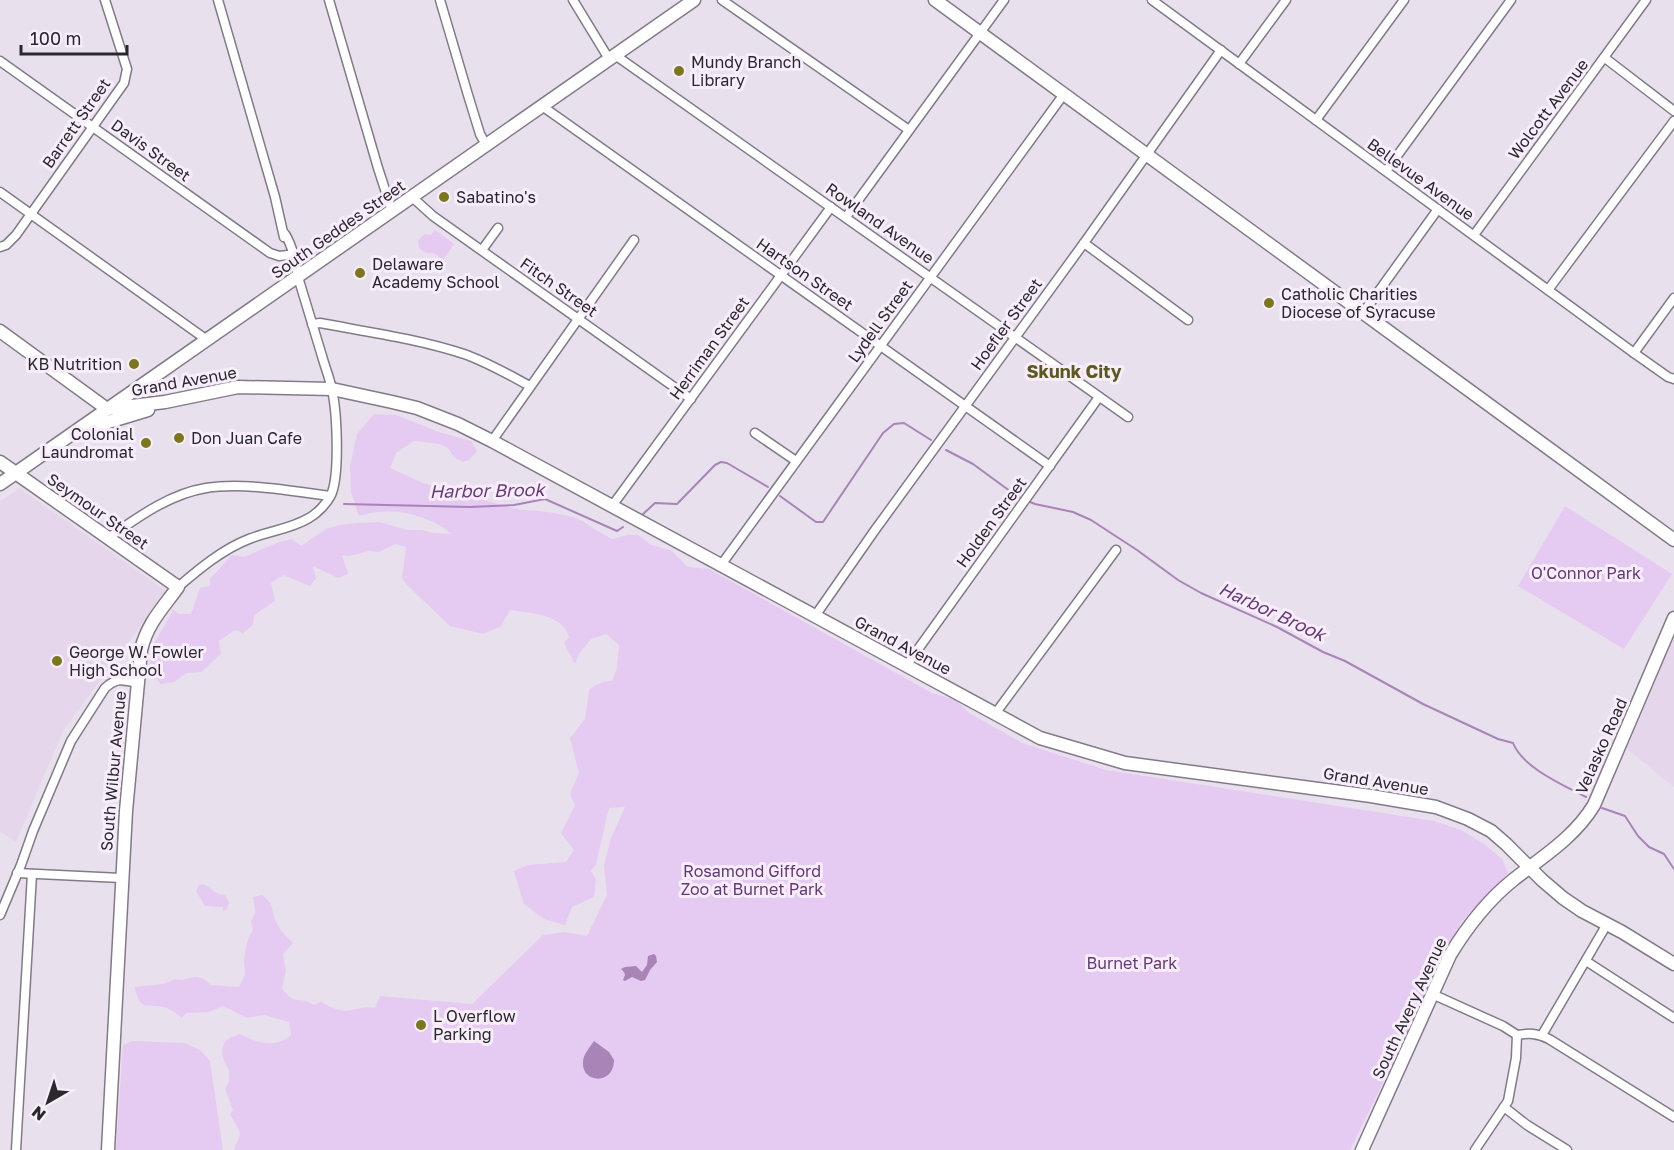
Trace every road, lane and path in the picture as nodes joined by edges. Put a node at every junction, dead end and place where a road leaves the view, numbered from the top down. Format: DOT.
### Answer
graph roads {
  1 [pos="105,0"];
  2 [pos="218,0"];
  3 [pos="329,0"];
  4 [pos="573,0"];
  5 [pos="694,0"];
  6 [pos="722,0"];
  7 [pos="935,0"];
  8 [pos="1004,0"];
  9 [pos="1286,0"];
  10 [pos="1404,0"];
  11 [pos="1511,0"];
  12 [pos="1646,0"];
  13 [pos="441,1"];
  14 [pos="1155,1"];
  15 [pos="980,33"];
  16 [pos="1221,50"];
  17 [pos="612,57"];
  18 [pos="1605,58"];
  19 [pos="0,61"];
  20 [pos="1239,64"];
  21 [pos="1064,94"];
  22 [pos="542,106"];
  23 [pos="1674,111"];
  24 [pos="1316,120"];
  25 [pos="1674,121"];
  26 [pos="92,126"];
  27 [pos="909,130"];
  28 [pos="486,145"];
  29 [pos="1146,154"];
  30 [pos="1386,171"];
  31 [pos="0,192"];
  32 [pos="412,196"];
  33 [pos="831,207"];
  34 [pos="1438,209"];
  35 [pos="392,211"];
  36 [pos="30,214"];
  37 [pos="846,218"];
  38 [pos="498,228"];
  39 [pos="285,234"];
  40 [pos="1474,235"];
  41 [pos="634,240"];
  42 [pos="1084,243"];
  43 [pos="0,247"];
  44 [pos="482,250"];
  45 [pos="288,255"];
  46 [pos="781,275"];
  47 [pos="298,277"];
  48 [pos="930,277"];
  49 [pos="1548,290"];
  50 [pos="1674,298"];
  51 [pos="1363,313"];
  52 [pos="578,318"];
  53 [pos="1188,320"];
  54 [pos="312,324"];
  55 [pos="0,331"];
  56 [pos="1015,338"];
  57 [pos="207,340"];
  58 [pos="880,346"];
  59 [pos="1634,353"];
  60 [pos="1674,379"];
  61 [pos="530,386"];
  62 [pos="332,389"];
  63 [pos="1099,397"];
  64 [pos="691,399"];
  65 [pos="165,402"];
  66 [pos="966,405"];
  67 [pos="107,410"];
  68 [pos="1128,417"];
  69 [pos="77,431"];
  70 [pos="755,433"];
  71 [pos="492,441"];
  72 [pos="796,461"];
  73 [pos="0,462"];
  74 [pos="1050,466"];
  75 [pos="16,473"];
  76 [pos="0,484"];
  77 [pos="330,496"];
  78 [pos="612,506"];
  79 [pos="108,538"];
  80 [pos="1674,540"];
  81 [pos="1116,550"];
  82 [pos="721,565"];
  83 [pos="178,587"];
  84 [pos="814,616"];
  85 [pos="1674,618"];
  86 [pos="906,666"];
  87 [pos="137,683"];
  88 [pos="995,714"];
  89 [pos="1530,868"];
  90 [pos="17,873"];
  91 [pos="32,874"];
  92 [pos="122,878"];
  93 [pos="0,915"];
  94 [pos="1607,924"];
  95 [pos="1586,962"];
  96 [pos="1674,964"];
  97 [pos="1432,994"];
  98 [pos="1674,1018"];
  99 [pos="1517,1035"];
  100 [pos="1542,1035"];
  101 [pos="1504,1107"];
  102 [pos="1674,1117"];
  103 [pos="16,1150"];
  104 [pos="108,1150"];
  105 [pos="1362,1150"];
  106 [pos="1475,1150"];
  107 [pos="1567,1150"];
  1 -- 26 [label="street, Barrett Street"];
  2 -- 39 [label="street"];
  3 -- 35 [label="street"];
  4 -- 17 [label="street, Rowland Avenue"];
  5 -- 17 [label="street, South Geddes Street"];
  6 -- 27 [label="street"];
  7 -- 15 [label="street"];
  8 -- 15 [label="street"];
  9 -- 20 [label="street"];
  10 -- 24 [label="street"];
  11 -- 30 [label="street"];
  12 -- 18 [label="street, Wolcott Avenue"];
  13 -- 28 [label="street"];
  14 -- 16 [label="street, Bellevue Avenue"];
  15 -- 21 [label="street"];
  15 -- 27 [label="street"];
  16 -- 20 [label="street, Bellevue Avenue"];
  16 -- 29 [label="street, Hoefler Street"];
  17 -- 22 [label="street, South Geddes Street"];
  17 -- 33 [label="street, Rowland Avenue"];
  18 -- 23 [label="street"];
  18 -- 40 [label="street, Wolcott Avenue"];
  19 -- 26 [label="street, Davis Street"];
  20 -- 24 [label="street, Bellevue Avenue"];
  21 -- 29 [label="street"];
  21 -- 48 [label="street, Lydell Street"];
  22 -- 28 [label="street, South Geddes Street"];
  22 -- 46 [label="street, Hartson Street"];
  24 -- 30 [label="street, Bellevue Avenue"];
  25 -- 49 [label="street"];
  26 -- 36 [label="street, Barrett Street"];
  26 -- 45 [label="street, Davis Street"];
  27 -- 37 [label="street"];
  28 -- 32 [label="street, South Geddes Street"];
  29 -- 42 [label="street, Hoefler Street"];
  29 -- 51 [label="street"];
  30 -- 34 [label="street, Bellevue Avenue"];
  31 -- 36 [label="street"];
  32 -- 35 [label="street, South Geddes Street"];
  32 -- 44 [label="street, Fitch Street"];
  33 -- 37 [label="street, Rowland Avenue"];
  33 -- 46 [label="street, Herriman Street"];
  34 -- 40 [label="street, Bellevue Avenue"];
  34 -- 51 [label="street"];
  35 -- 47 [label="street, South Geddes Street"];
  36 -- 43 [label="street, Barrett Street"];
  36 -- 57 [label="street"];
  37 -- 48 [label="street, Rowland Avenue"];
  38 -- 44 [label="street"];
  39 -- 45 [label="street"];
  39 -- 47 [label="street"];
  40 -- 49 [label="street, Bellevue Avenue"];
  41 -- 52 [label="street"];
  42 -- 53 [label="street"];
  42 -- 56 [label="street, Hoefler Street"];
  44 -- 52 [label="street, Fitch Street"];
  45 -- 47 [label="street"];
  46 -- 58 [label="street, Hartson Street"];
  46 -- 64 [label="street, Herriman Street"];
  47 -- 54 [label="street"];
  47 -- 57 [label="street, South Geddes Street"];
  48 -- 56 [label="street, Rowland Avenue"];
  48 -- 58 [label="street, Lydell Street"];
  49 -- 59 [label="street, Bellevue Avenue"];
  50 -- 59 [label="street"];
  51 -- 80 [label="street"];
  52 -- 61 [label="street"];
  52 -- 64 [label="street, Fitch Street"];
  54 -- 61 [label="street"];
  54 -- 62 [label="street"];
  55 -- 67 [label="street"];
  56 -- 63 [label="street, Rowland Avenue"];
  56 -- 66 [label="street, Hoefler Street"];
  57 -- 67 [label="street, South Geddes Street"];
  58 -- 66 [label="street, Hartson Street"];
  58 -- 72 [label="street, Lydell Street"];
  59 -- 60 [label="street, Bellevue Avenue"];
  61 -- 71 [label="street"];
  62 -- 65 [label="street, Grand Avenue"];
  62 -- 71 [label="street, Grand Avenue"];
  62 -- 77 [label="street"];
  63 -- 68 [label="street, Rowland Avenue"];
  63 -- 74 [label="street, Holden Street"];
  64 -- 78 [label="street, Herriman Street"];
  65 -- 67 [label="street, Grand Avenue"];
  65 -- 69 [label="street"];
  66 -- 74 [label="street, Hartson Street"];
  66 -- 84 [label="street, Hoefler Street"];
  67 -- 69 [label="street, South Geddes Street"];
  69 -- 75 [label="street, South Geddes Street"];
  70 -- 72 [label="street"];
  71 -- 78 [label="street, Grand Avenue"];
  72 -- 82 [label="street, Lydell Street"];
  73 -- 75 [label="street, Seymour Street"];
  74 -- 86 [label="street, Holden Street"];
  75 -- 76 [label="street, South Geddes Street"];
  75 -- 79 [label="street, Seymour Street"];
  77 -- 79 [label="street"];
  77 -- 83 [label="street, South Wilbur Avenue"];
  78 -- 82 [label="street, Grand Avenue"];
  79 -- 83 [label="street, Seymour Street"];
  81 -- 88 [label="street"];
  82 -- 84 [label="street, Grand Avenue"];
  83 -- 87 [label="street, South Wilbur Avenue"];
  84 -- 86 [label="street, Grand Avenue"];
  85 -- 89 [label="street, Velasko Road"];
  86 -- 88 [label="street, Grand Avenue"];
  87 -- 90 [label="street"];
  87 -- 92 [label="street, South Wilbur Avenue"];
  88 -- 89 [label="street, Grand Avenue"];
  89 -- 94 [label="street, Grand Avenue"];
  89 -- 97 [label="street, South Avery Avenue"];
  90 -- 91 [label="street"];
  90 -- 93 [label="street"];
  91 -- 92 [label="street"];
  91 -- 103 [label="street"];
  92 -- 104 [label="street, South Wilbur Avenue"];
  94 -- 95 [label="street"];
  94 -- 96 [label="street, Grand Avenue"];
  95 -- 98 [label="street"];
  95 -- 100 [label="street"];
  97 -- 99 [label="street"];
  97 -- 105 [label="street, South Avery Avenue"];
  99 -- 100 [label="street"];
  99 -- 101 [label="street"];
  100 -- 102 [label="street"];
  101 -- 106 [label="street"];
  101 -- 107 [label="street"];
}
